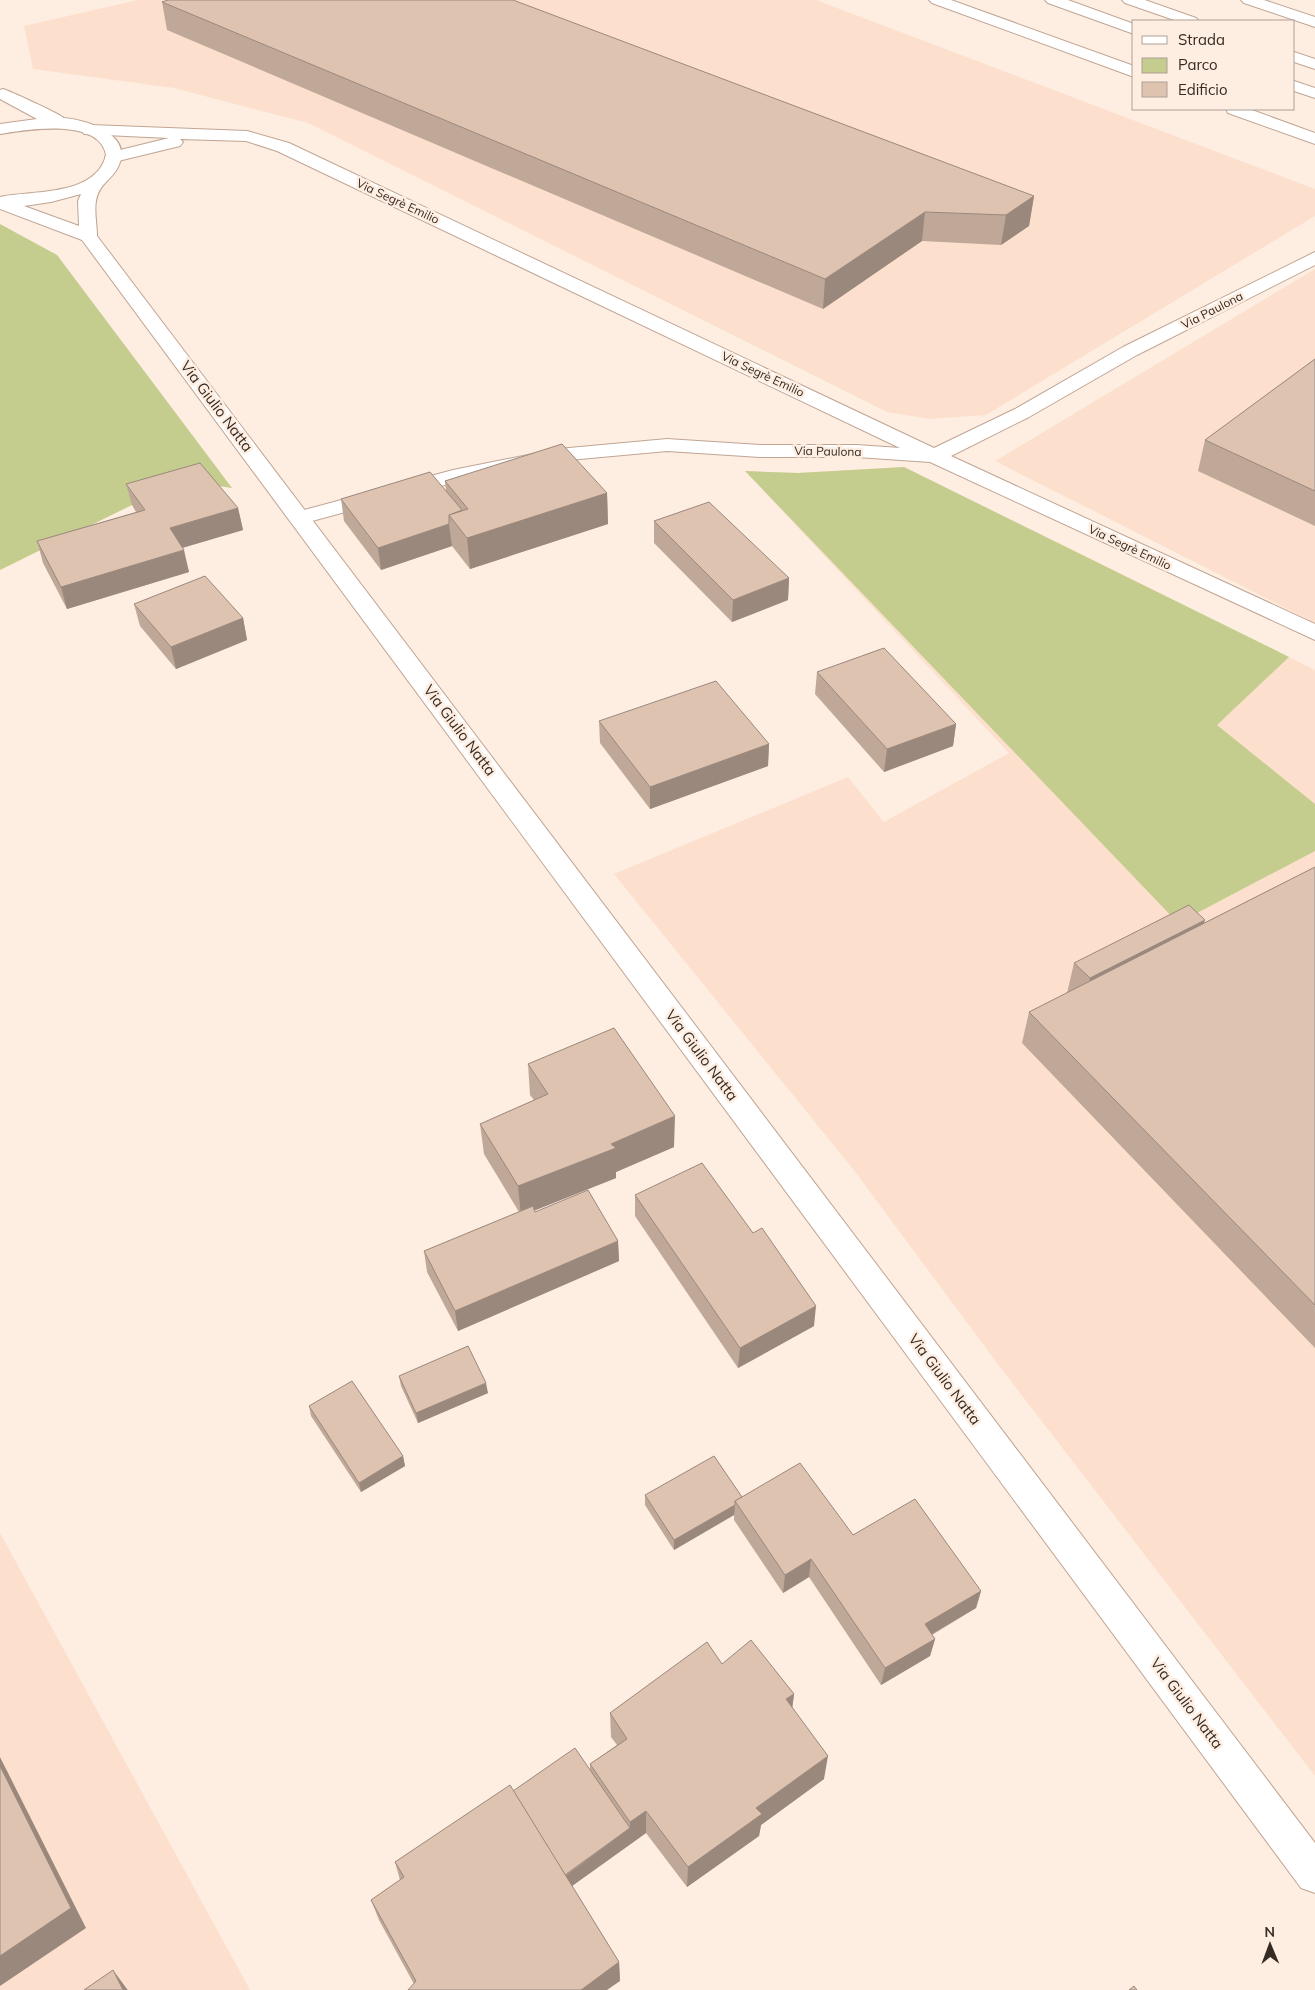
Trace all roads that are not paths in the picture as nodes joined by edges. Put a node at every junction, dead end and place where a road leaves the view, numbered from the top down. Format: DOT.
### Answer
graph roads {
  1 [pos="937,0"];
  2 [pos="1053,0"];
  3 [pos="1130,0"];
  4 [pos="1249,0"];
  5 [pos="1188,20"];
  6 [pos="1315,22"];
  7 [pos="1132,28"];
  8 [pos="1295,57"];
  9 [pos="1315,64"];
  10 [pos="1132,71"];
  11 [pos="1295,86"];
  12 [pos="1315,93"];
  13 [pos="1,94"];
  14 [pos="1237,110"];
  15 [pos="85,128"];
  16 [pos="0,129"];
  17 [pos="207,134"];
  18 [pos="1315,139"];
  19 [pos="114,157"];
  20 [pos="95,181"];
  21 [pos="0,202"];
  22 [pos="88,236"];
  23 [pos="1315,258"];
  24 [pos="934,456"];
  25 [pos="301,518"];
  26 [pos="1315,633"];
  27 [pos="1315,1874"];
  1 -- 10 [label="main road"];
  2 -- 7 [label="main road"];
  3 -- 5 [label="main road"];
  4 -- 6 [label="main road"];
  8 -- 9 [label="main road"];
  11 -- 12 [label="main road"];
  13 -- 15 [label="main road"];
  14 -- 18 [label="main road"];
  15 -- 16 [label="main road"];
  15 -- 17 [label="main road, Via Segrè Emilio"];
  15 -- 19 [label="main road"];
  17 -- 19 [label="main road, Via Segrè Emilio"];
  17 -- 24 [label="main road, Via Segrè Emilio"];
  19 -- 20 [label="main road"];
  20 -- 21 [label="main road"];
  20 -- 22 [label="main road"];
  21 -- 22 [label="main road"];
  22 -- 25 [label="main road, Via Giulio Natta"];
  23 -- 24 [label="main road, Via Paulona"];
  24 -- 25 [label="main road, Via Paulona"];
  24 -- 26 [label="main road, Via Segrè Emilio"];
  25 -- 27 [label="main road, Via Giulio Natta"];
}
